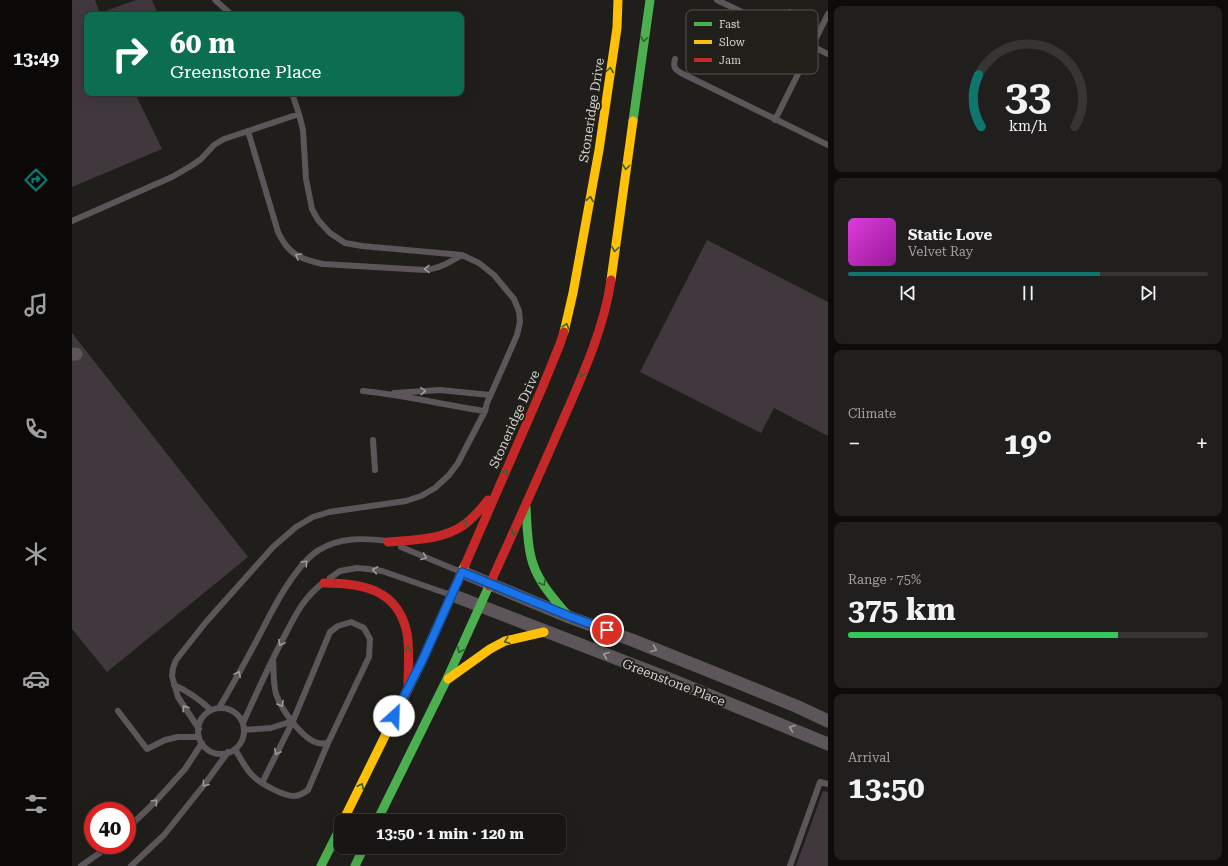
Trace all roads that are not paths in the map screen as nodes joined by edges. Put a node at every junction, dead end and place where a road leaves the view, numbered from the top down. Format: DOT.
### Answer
graph roads {
  1 [pos="215,0"];
  2 [pos="618,0"];
  3 [pos="650,0"];
  4 [pos="717,0"];
  5 [pos="738,10"];
  6 [pos="229,12"];
  7 [pos="828,14"];
  8 [pos="818,35"];
  9 [pos="818,49"];
  10 [pos="828,54"];
  11 [pos="675,59"];
  12 [pos="798,74"];
  13 [pos="293,96"];
  14 [pos="299,114"];
  15 [pos="774,120"];
  16 [pos="248,131"];
  17 [pos="828,145"];
  18 [pos="72,221"];
  19 [pos="462,255"];
  20 [pos="363,391"];
  21 [pos="384,393"];
  22 [pos="490,395"];
  23 [pos="485,411"];
  24 [pos="373,440"];
  25 [pos="376,470"];
  26 [pos="498,489"];
  27 [pos="526,504"];
  28 [pos="388,542"];
  29 [pos="462,572"];
  30 [pos="324,583"];
  31 [pos="490,584"];
  32 [pos="452,596"];
  33 [pos="480,606"];
  34 [pos="569,616"];
  35 [pos="544,632"];
  36 [pos="273,657"];
  37 [pos="446,681"];
  38 [pos="174,685"];
  39 [pos="408,688"];
  40 [pos="219,708"];
  41 [pos="211,710"];
  42 [pos="118,711"];
  43 [pos="293,721"];
  44 [pos="828,721"];
  45 [pos="243,723"];
  46 [pos="199,729"];
  47 [pos="244,730"];
  48 [pos="199,736"];
  49 [pos="328,743"];
  50 [pos="202,744"];
  51 [pos="828,744"];
  52 [pos="235,749"];
  53 [pos="228,752"];
  54 [pos="262,783"];
  55 [pos="828,784"];
  56 [pos="346,814"];
  57 [pos="380,814"];
  58 [pos="136,821"];
  59 [pos="334,840"];
  60 [pos="98,854"];
  61 [pos="361,854"];
  62 [pos="81,866"];
  63 [pos="131,866"];
  64 [pos="321,866"];
  65 [pos="355,866"];
  66 [pos="790,866"];
  1 -- 6 [label="lane"];
  26 -- 2 [label="street, Stoneridge Drive, one-way"];
  3 -- 27 [label="street, one-way"];
  4 -- 5 [label="lane"];
  7 -- 8 [label="lane"];
  9 -- 10 [label="lane"];
  11 -- 15 [label="lane"];
  12 -- 15 [label="lane"];
  13 -- 14 [label="lane"];
  14 -- 16 [label="lane"];
  14 -- 19 [label="lane"];
  15 -- 17 [label="lane"];
  16 -- 18 [label="lane"];
  19 -- 16 [label="lane, one-way"];
  19 -- 22 [label="lane"];
  20 -- 21 [label="lane"];
  21 -- 22 [label="lane, one-way"];
  21 -- 23 [label="lane"];
  22 -- 23 [label="lane"];
  23 -- 38 [label="lane"];
  24 -- 25 [label="lane"];
  28 -- 26 [label="street, one-way"];
  26 -- 29 [label="street, Stoneridge Drive"];
  27 -- 31 [label="street, one-way"];
  27 -- 34 [label="street, one-way"];
  28 -- 29 [label="lane, one-way"];
  40 -- 28 [label="lane, one-way"];
  29 -- 31 [label="street, Greenstone Place"];
  29 -- 32 [label="street, Stoneridge Drive"];
  32 -- 30 [label="lane, one-way"];
  30 -- 36 [label="lane, one-way"];
  39 -- 30 [label="street, one-way"];
  31 -- 33 [label="street"];
  31 -- 34 [label="street, Greenstone Place"];
  32 -- 33 [label="street, Greenstone Place"];
  32 -- 39 [label="street, Stoneridge Drive"];
  33 -- 35 [label="street, Greenstone Place"];
  33 -- 37 [label="street, one-way"];
  34 -- 44 [label="street, Greenstone Place, one-way"];
  35 -- 37 [label="street, one-way"];
  51 -- 35 [label="street, Greenstone Place, one-way"];
  36 -- 43 [label="lane, one-way"];
  36 -- 45 [label="lane"];
  37 -- 57 [label="street"];
  38 -- 41 [label="lane"];
  46 -- 38 [label="lane, one-way"];
  56 -- 39 [label="street, Stoneridge Drive, one-way"];
  40 -- 41 [label="lane"];
  40 -- 45 [label="lane"];
  41 -- 46 [label="lane"];
  42 -- 48 [label="lane"];
  43 -- 47 [label="lane"];
  43 -- 49 [label="lane"];
  43 -- 49 [label="lane"];
  43 -- 54 [label="lane, one-way"];
  45 -- 47 [label="lane"];
  46 -- 48 [label="lane"];
  47 -- 52 [label="lane"];
  48 -- 50 [label="lane"];
  49 -- 54 [label="lane"];
  50 -- 53 [label="lane"];
  58 -- 50 [label="lane, one-way"];
  52 -- 53 [label="lane"];
  52 -- 54 [label="lane"];
  53 -- 63 [label="lane, one-way"];
  55 -- 66 [label="lane"];
  59 -- 64 [label="street"];
  60 -- 62 [label="lane"];
  61 -- 65 [label="street"];
}
